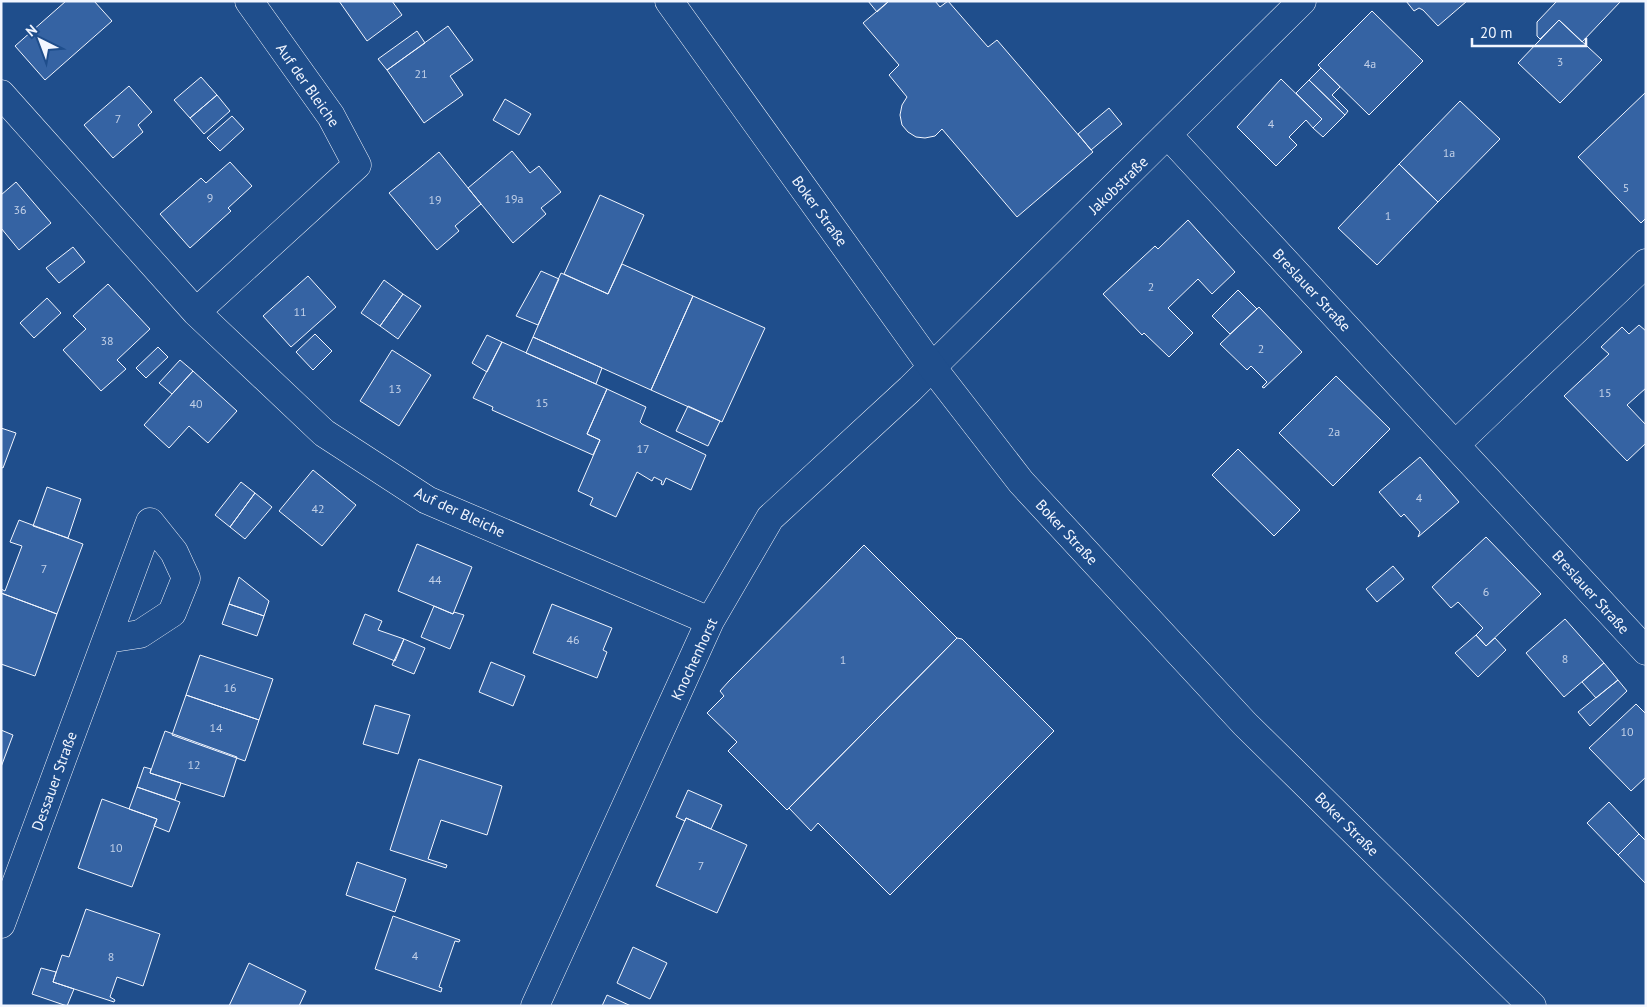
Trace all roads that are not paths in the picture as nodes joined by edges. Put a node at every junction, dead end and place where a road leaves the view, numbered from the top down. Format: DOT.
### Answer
graph roads {
  1 [pos="249,1"];
  2 [pos="669,1"];
  3 [pos="1302,1"];
  4 [pos="1,94"];
  5 [pos="1168,135"];
  6 [pos="1646,264"];
  7 [pos="196,312"];
  8 [pos="932,367"];
  9 [pos="1456,444"];
  10 [pos="710,621"];
  11 [pos="107,639"];
  12 [pos="1646,651"];
  13 [pos="1,924"];
  14 [pos="535,1006"];
  15 [pos="1532,1006"];
  1 -- 7 [label="street, Auf der Bleiche"];
  2 -- 8 [label="street, Boker Straße"];
  3 -- 5 [label="street, Jakobstraße"];
  4 -- 7 [label="street, Auf der Bleiche"];
  5 -- 8 [label="street, Jakobstraße"];
  5 -- 9 [label="street, Breslauer Straße"];
  6 -- 9 [label="street"];
  7 -- 10 [label="street, Auf der Bleiche"];
  8 -- 10 [label="street, Knochenhorst"];
  8 -- 15 [label="street, Boker Straße"];
  9 -- 12 [label="street, Breslauer Straße"];
  10 -- 14 [label="street, Knochenhorst"];
  11 -- 13 [label="street, Dessauer Straße"];
}
